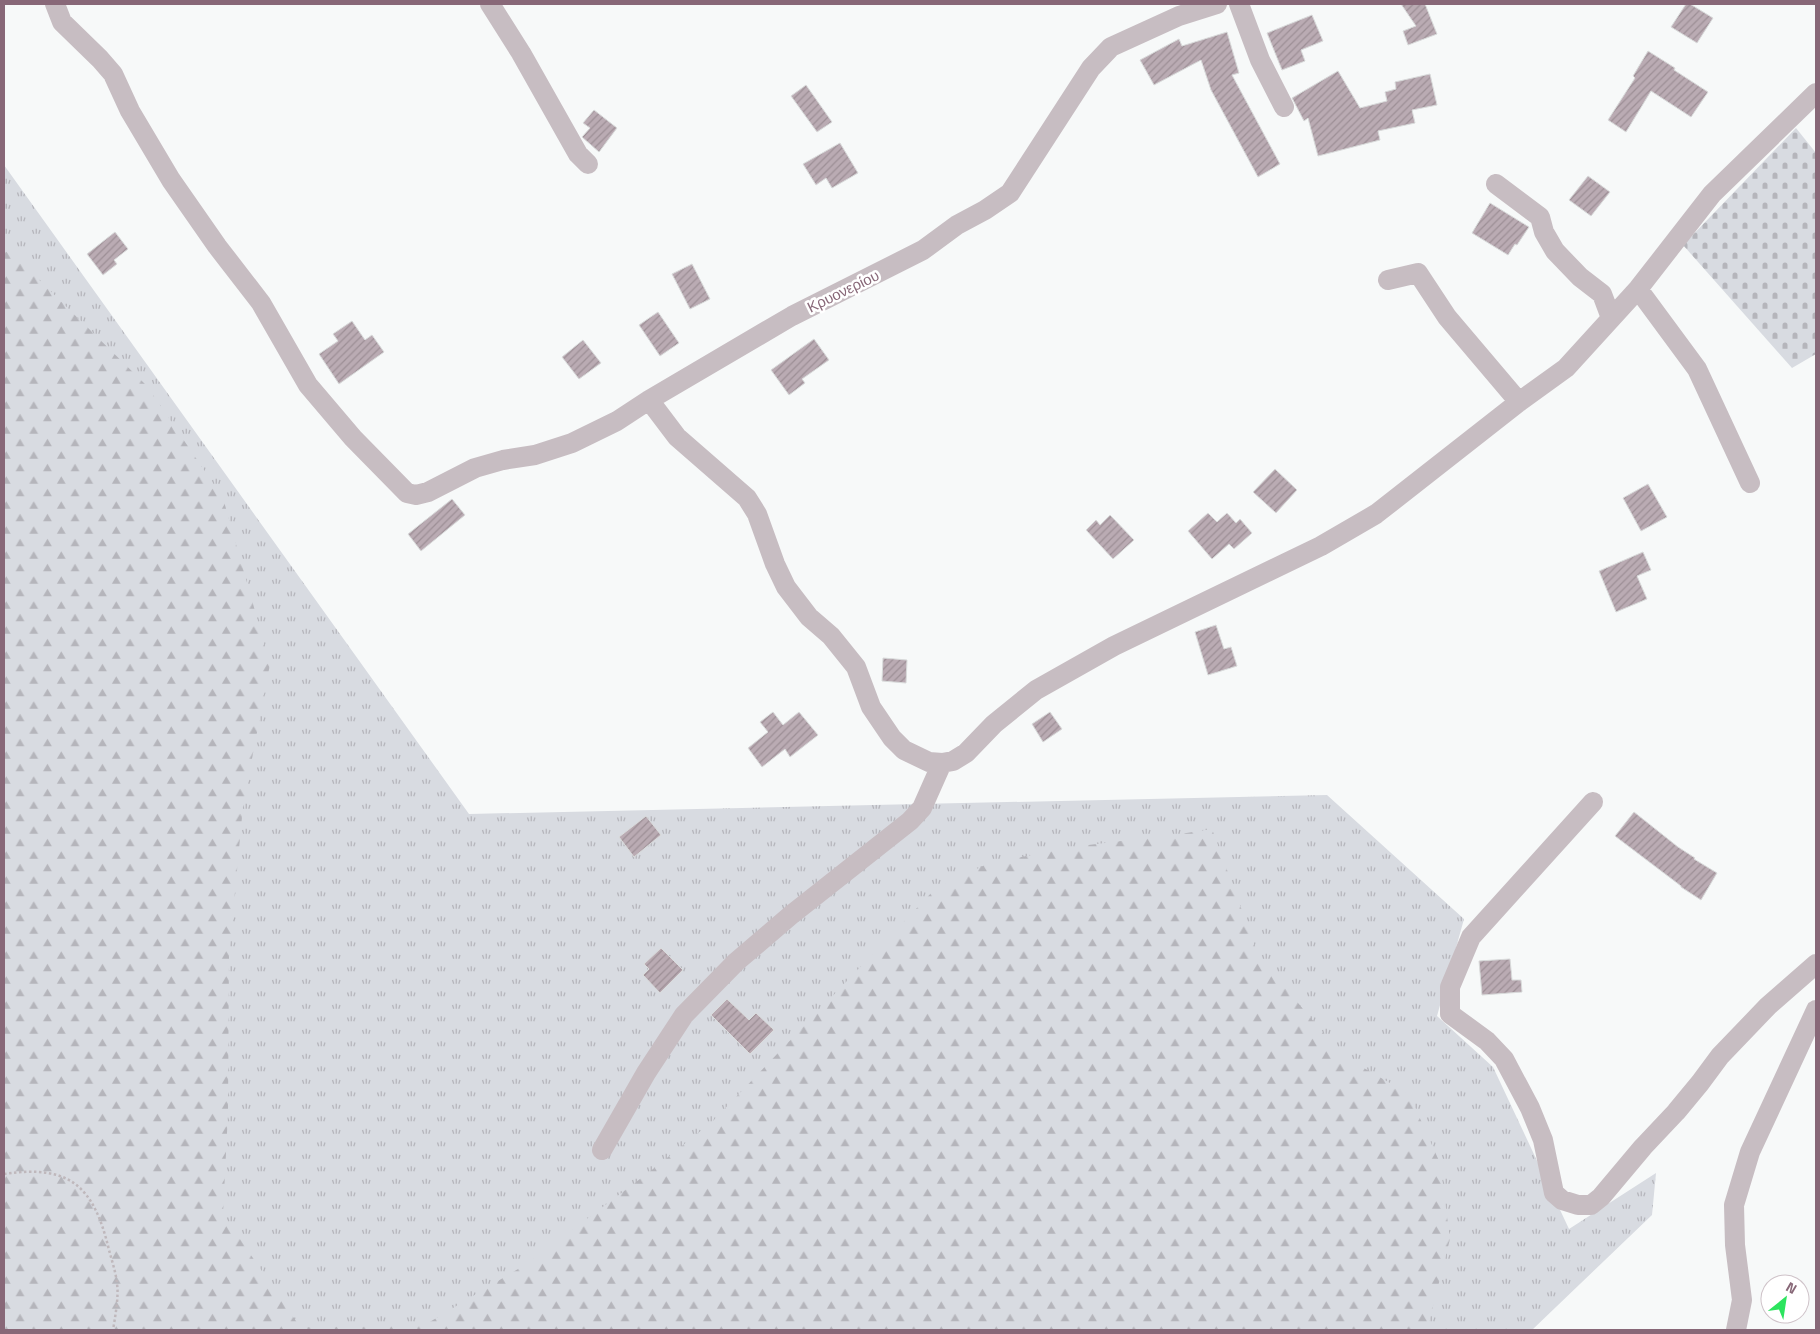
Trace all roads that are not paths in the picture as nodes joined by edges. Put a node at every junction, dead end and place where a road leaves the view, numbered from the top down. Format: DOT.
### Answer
graph roads {
  1 [pos="55,4"];
  2 [pos="490,4"];
  3 [pos="1217,4"];
  4 [pos="1239,4"];
  5 [pos="1816,93"];
  6 [pos="1284,107"];
  7 [pos="588,164"];
  8 [pos="1496,184"];
  9 [pos="1388,280"];
  10 [pos="1638,290"];
  11 [pos="1611,318"];
  12 [pos="649,400"];
  13 [pos="1519,402"];
  14 [pos="1750,482"];
  15 [pos="942,763"];
  16 [pos="1593,802"];
  17 [pos="1816,964"];
  18 [pos="1816,1010"];
  19 [pos="602,1150"];
  20 [pos="1736,1330"];
  1 -- 12 [label="street, Κρυονερίου"];
  2 -- 7 [label="street"];
  3 -- 12 [label="street, Κρυονερίου"];
  4 -- 6 [label="street"];
  5 -- 10 [label="street"];
  8 -- 11 [label="street"];
  9 -- 13 [label="street"];
  10 -- 11 [label="street"];
  10 -- 14 [label="street"];
  11 -- 13 [label="street"];
  12 -- 15 [label="street"];
  13 -- 15 [label="street"];
  15 -- 19 [label="street"];
  16 -- 17 [label="street"];
  18 -- 20 [label="street"];
}
